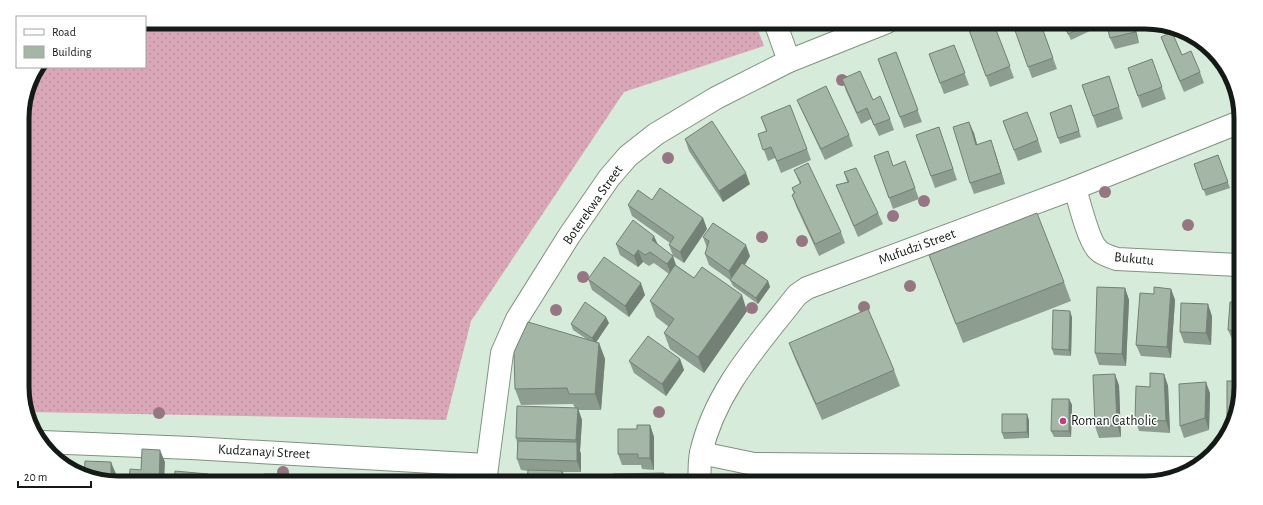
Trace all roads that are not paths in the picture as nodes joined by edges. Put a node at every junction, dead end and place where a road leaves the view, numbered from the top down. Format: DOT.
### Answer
graph roads {
  1 [pos="778,29"];
  2 [pos="869,29"];
  3 [pos="789,61"];
  4 [pos="1234,124"];
  5 [pos="1075,188"];
  6 [pos="1234,265"];
  7 [pos="48,442"];
  8 [pos="701,453"];
  9 [pos="1181,468"];
  10 [pos="486,474"];
  11 [pos="699,476"];
  1 -- 3 [label="street"];
  2 -- 3 [label="street, Boterekwa Street"];
  3 -- 10 [label="street, Boterekwa Street"];
  4 -- 5 [label="street, Mufudzi Street"];
  5 -- 6 [label="street, Bukutu"];
  5 -- 8 [label="street, Mufudzi Street"];
  7 -- 10 [label="street, Kudzanayi Street"];
  8 -- 9 [label="street"];
  8 -- 11 [label="street, Mufudzi Street"];
}
